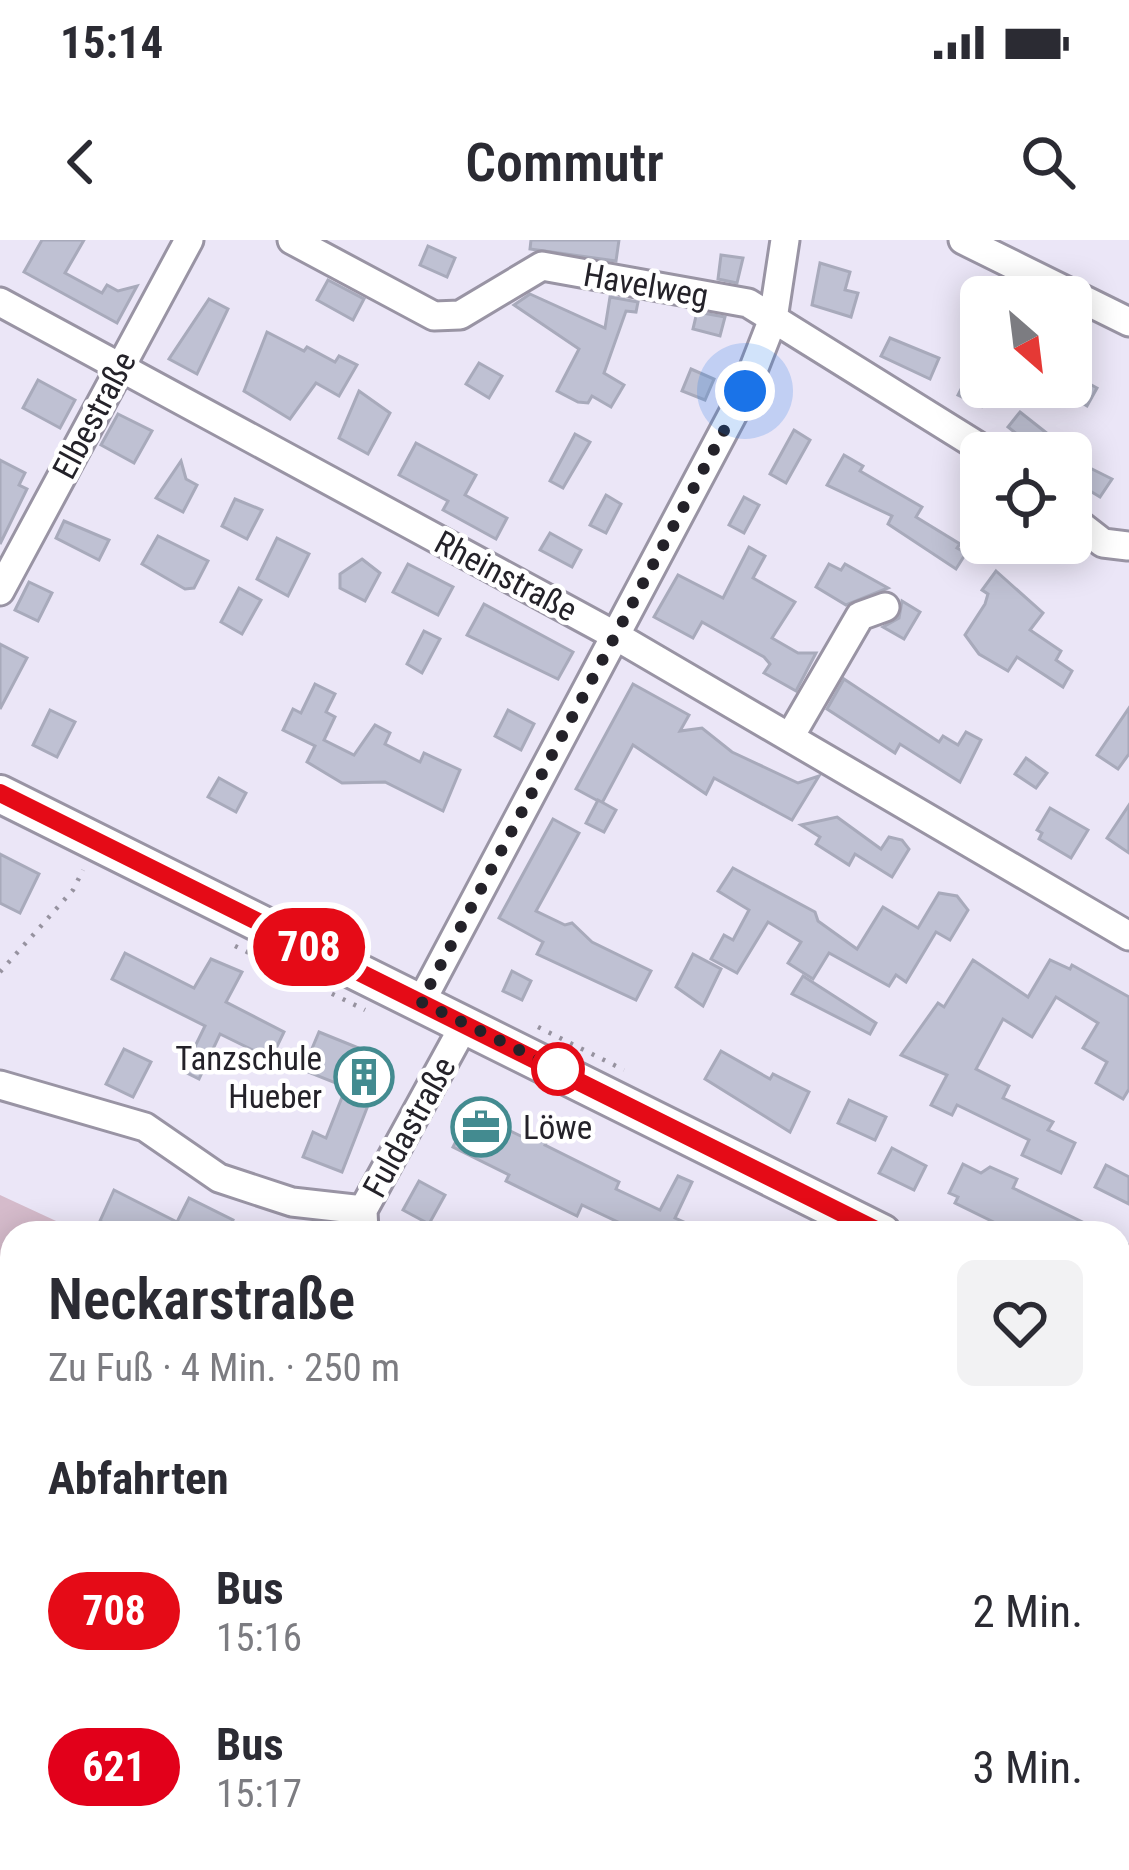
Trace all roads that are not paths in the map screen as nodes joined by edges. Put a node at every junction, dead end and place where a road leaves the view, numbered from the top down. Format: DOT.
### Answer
graph roads {
  1 [pos="189,240"];
  2 [pos="292,240"];
  3 [pos="785,240"];
  4 [pos="963,240"];
  5 [pos="0,302"];
  6 [pos="773,319"];
  7 [pos="1129,322"];
  8 [pos="119,367"];
  9 [pos="960,435"];
  10 [pos="1092,534"];
  11 [pos="1128,546"];
  12 [pos="0,591"];
  13 [pos="885,607"];
  14 [pos="616,636"];
  15 [pos="791,735"];
  16 [pos="0,794"];
  17 [pos="1129,936"];
  18 [pos="421,1002"];
  19 [pos="465,1024"];
  20 [pos="0,1085"];
  21 [pos="359,1221"];
  22 [pos="364,1221"];
  23 [pos="858,1221"];
  1 -- 8 [label="street, Elbestraße"];
  2 -- 6 [label="street, Havelweg"];
  3 -- 6 [label="street"];
  4 -- 7 [label="street"];
  5 -- 8 [label="street, Rheinstraße"];
  6 -- 9 [label="street, Havelweg"];
  6 -- 14 [label="street"];
  8 -- 12 [label="street, Elbestraße"];
  8 -- 14 [label="street, Rheinstraße"];
  10 -- 11 [label="street"];
  13 -- 15 [label="street"];
  14 -- 15 [label="street, Rheinstraße"];
  14 -- 18 [label="street"];
  15 -- 17 [label="street, Rheinstraße"];
  16 -- 18 [label="main road"];
  18 -- 19 [label="main road"];
  19 -- 22 [label="street, Fuldastraße"];
  19 -- 23 [label="main road"];
  20 -- 21 [label="street"];
}
